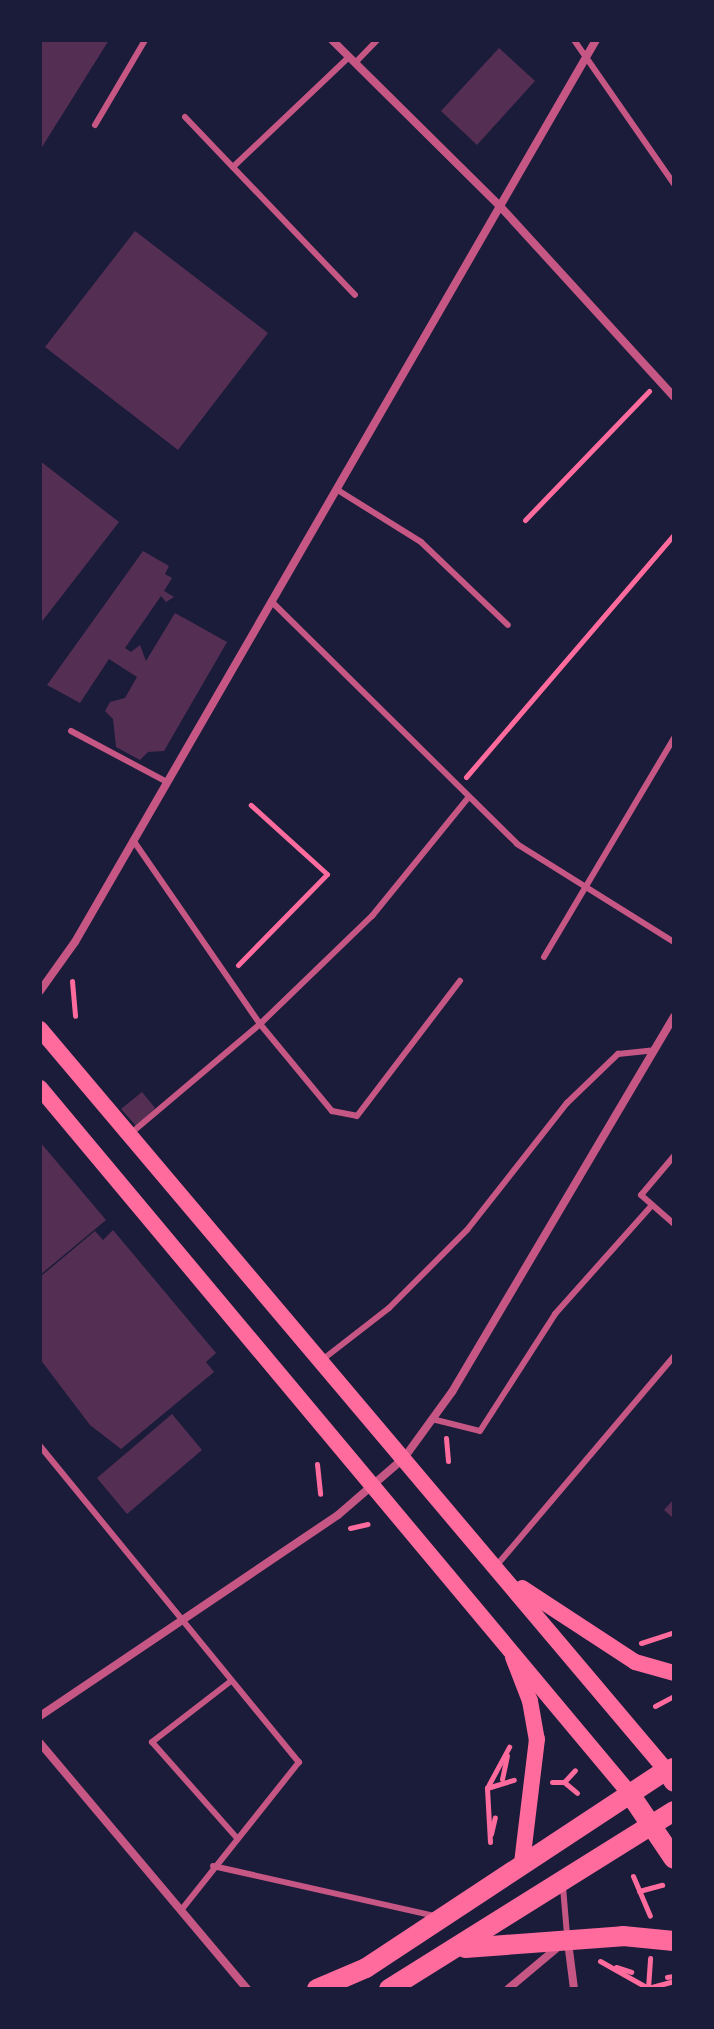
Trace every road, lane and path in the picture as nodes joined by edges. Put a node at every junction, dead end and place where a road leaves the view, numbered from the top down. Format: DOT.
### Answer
graph roads {
  1 [pos="145,40"];
  2 [pos="332,40"];
  3 [pos="377,40"];
  4 [pos="574,40"];
  5 [pos="596,40"];
  6 [pos="585,58"];
  7 [pos="351,61"];
  8 [pos="185,117"];
  9 [pos="95,125"];
  10 [pos="233,167"];
  11 [pos="674,184"];
  12 [pos="498,204"];
  13 [pos="355,295"];
  14 [pos="659,381"];
  15 [pos="674,397"];
  16 [pos="336,489"];
  17 [pos="525,520"];
  18 [pos="674,534"];
  19 [pos="271,601"];
  20 [pos="508,625"];
  21 [pos="71,731"];
  22 [pos="674,738"];
  23 [pos="167,782"];
  24 [pos="457,787"];
  25 [pos="467,799"];
  26 [pos="251,805"];
  27 [pos="133,840"];
  28 [pos="583,889"];
  29 [pos="674,942"];
  30 [pos="544,957"];
  31 [pos="227,976"];
  32 [pos="72,981"];
  33 [pos="460,981"];
  34 [pos="40,991"];
  35 [pos="75,1016"];
  36 [pos="673,1022"];
  37 [pos="260,1024"];
  38 [pos="40,1029"];
  39 [pos="654,1050"];
  40 [pos="40,1088"];
  41 [pos="130,1134"];
  42 [pos="674,1156"];
  43 [pos="652,1205"];
  44 [pos="674,1224"];
  45 [pos="674,1356"];
  46 [pos="322,1360"];
  47 [pos="432,1419"];
  48 [pos="445,1436"];
  49 [pos="40,1446"];
  50 [pos="404,1458"];
  51 [pos="448,1461"];
  52 [pos="317,1464"];
  53 [pos="373,1483"];
  54 [pos="320,1494"];
  55 [pos="368,1524"];
  56 [pos="349,1528"];
  57 [pos="495,1568"];
  58 [pos="184,1620"];
  59 [pos="674,1632"];
  60 [pos="506,1640"];
  61 [pos="632,1645"];
  62 [pos="674,1673"];
  63 [pos="231,1681"];
  64 [pos="674,1696"];
  65 [pos="655,1706"];
  66 [pos="40,1716"];
  67 [pos="40,1743"];
  68 [pos="575,1770"];
  69 [pos="671,1772"];
  70 [pos="519,1778"];
  71 [pos="502,1779"];
  72 [pos="547,1782"];
  73 [pos="564,1782"];
  74 [pos="487,1788"];
  75 [pos="577,1793"];
  76 [pos="630,1794"];
  77 [pos="674,1811"];
  78 [pos="495,1817"];
  79 [pos="652,1826"];
  80 [pos="236,1837"];
  81 [pos="674,1859"];
  82 [pos="522,1863"];
  83 [pos="213,1866"];
  84 [pos="633,1876"];
  85 [pos="562,1882"];
  86 [pos="662,1885"];
  87 [pos="639,1891"];
  88 [pos="182,1909"];
  89 [pos="443,1918"];
  90 [pos="654,1925"];
  91 [pos="568,1939"];
  92 [pos="674,1941"];
  93 [pos="457,1949"];
  94 [pos="651,1953"];
  95 [pos="631,1972"];
  96 [pos="672,1978"];
  97 [pos="648,1988"];
  98 [pos="247,1989"];
  99 [pos="317,1989"];
  100 [pos="389,1989"];
  101 [pos="508,1989"];
  102 [pos="574,1989"];
  1 -- 9 [label="lane"];
  2 -- 7 [label="street"];
  3 -- 7 [label="lane"];
  4 -- 6 [label="lane"];
  5 -- 6 [label="street"];
  6 -- 11 [label="lane"];
  6 -- 12 [label="street"];
  7 -- 10 [label="lane"];
  7 -- 12 [label="street"];
  8 -- 10 [label="lane"];
  10 -- 13 [label="lane"];
  12 -- 14 [label="street"];
  12 -- 16 [label="street"];
  14 -- 15 [label="street"];
  14 -- 17 [label="path"];
  16 -- 19 [label="street"];
  16 -- 20 [label="lane"];
  18 -- 24 [label="path"];
  19 -- 23 [label="street"];
  19 -- 24 [label="lane"];
  21 -- 23 [label="lane"];
  22 -- 28 [label="lane"];
  23 -- 27 [label="street"];
  24 -- 25 [label="lane"];
  25 -- 28 [label="lane"];
  25 -- 37 [label="lane"];
  26 -- 31 [label="path"];
  27 -- 31 [label="lane"];
  27 -- 34 [label="street"];
  28 -- 29 [label="lane"];
  28 -- 30 [label="lane"];
  31 -- 37 [label="lane"];
  32 -- 35 [label="path"];
  33 -- 37 [label="lane"];
  36 -- 39 [label="street"];
  37 -- 41 [label="lane"];
  38 -- 41 [label="main road"];
  39 -- 46 [label="lane"];
  39 -- 47 [label="street"];
  40 -- 53 [label="main road"];
  41 -- 46 [label="main road"];
  42 -- 43 [label="lane"];
  43 -- 44 [label="lane"];
  43 -- 47 [label="lane"];
  45 -- 57 [label="lane"];
  46 -- 50 [label="main road"];
  47 -- 50 [label="street"];
  48 -- 51 [label="path"];
  49 -- 58 [label="lane"];
  50 -- 53 [label="street"];
  50 -- 57 [label="main road"];
  52 -- 54 [label="path"];
  53 -- 58 [label="street"];
  53 -- 60 [label="main road"];
  55 -- 56 [label="path"];
  57 -- 62 [label="main road"];
  57 -- 69 [label="main road"];
  58 -- 63 [label="lane"];
  58 -- 66 [label="street"];
  59 -- 61 [label="path"];
  60 -- 76 [label="main road"];
  60 -- 82 [label="main road"];
  63 -- 80 [label="lane"];
  63 -- 80 [label="lane"];
  64 -- 65 [label="path"];
  67 -- 88 [label="street"];
  68 -- 73 [label="path"];
  69 -- 76 [label="main road"];
  70 -- 74 [label="path"];
  71 -- 74 [label="path"];
  72 -- 73 [label="path"];
  73 -- 75 [label="path"];
  74 -- 78 [label="path"];
  76 -- 79 [label="main road"];
  76 -- 82 [label="main road"];
  77 -- 79 [label="main road"];
  79 -- 81 [label="main road"];
  79 -- 85 [label="main road"];
  80 -- 83 [label="lane"];
  82 -- 89 [label="main road"];
  83 -- 88 [label="lane"];
  83 -- 89 [label="lane"];
  84 -- 87 [label="path"];
  85 -- 91 [label="lane"];
  85 -- 93 [label="main road"];
  86 -- 87 [label="path"];
  87 -- 90 [label="path"];
  88 -- 98 [label="street"];
  89 -- 99 [label="main road"];
  91 -- 92 [label="main road"];
  91 -- 93 [label="main road"];
  91 -- 101 [label="street"];
  91 -- 102 [label="street"];
  93 -- 100 [label="main road"];
  94 -- 97 [label="path"];
  95 -- 97 [label="path"];
  96 -- 97 [label="path"];
}
